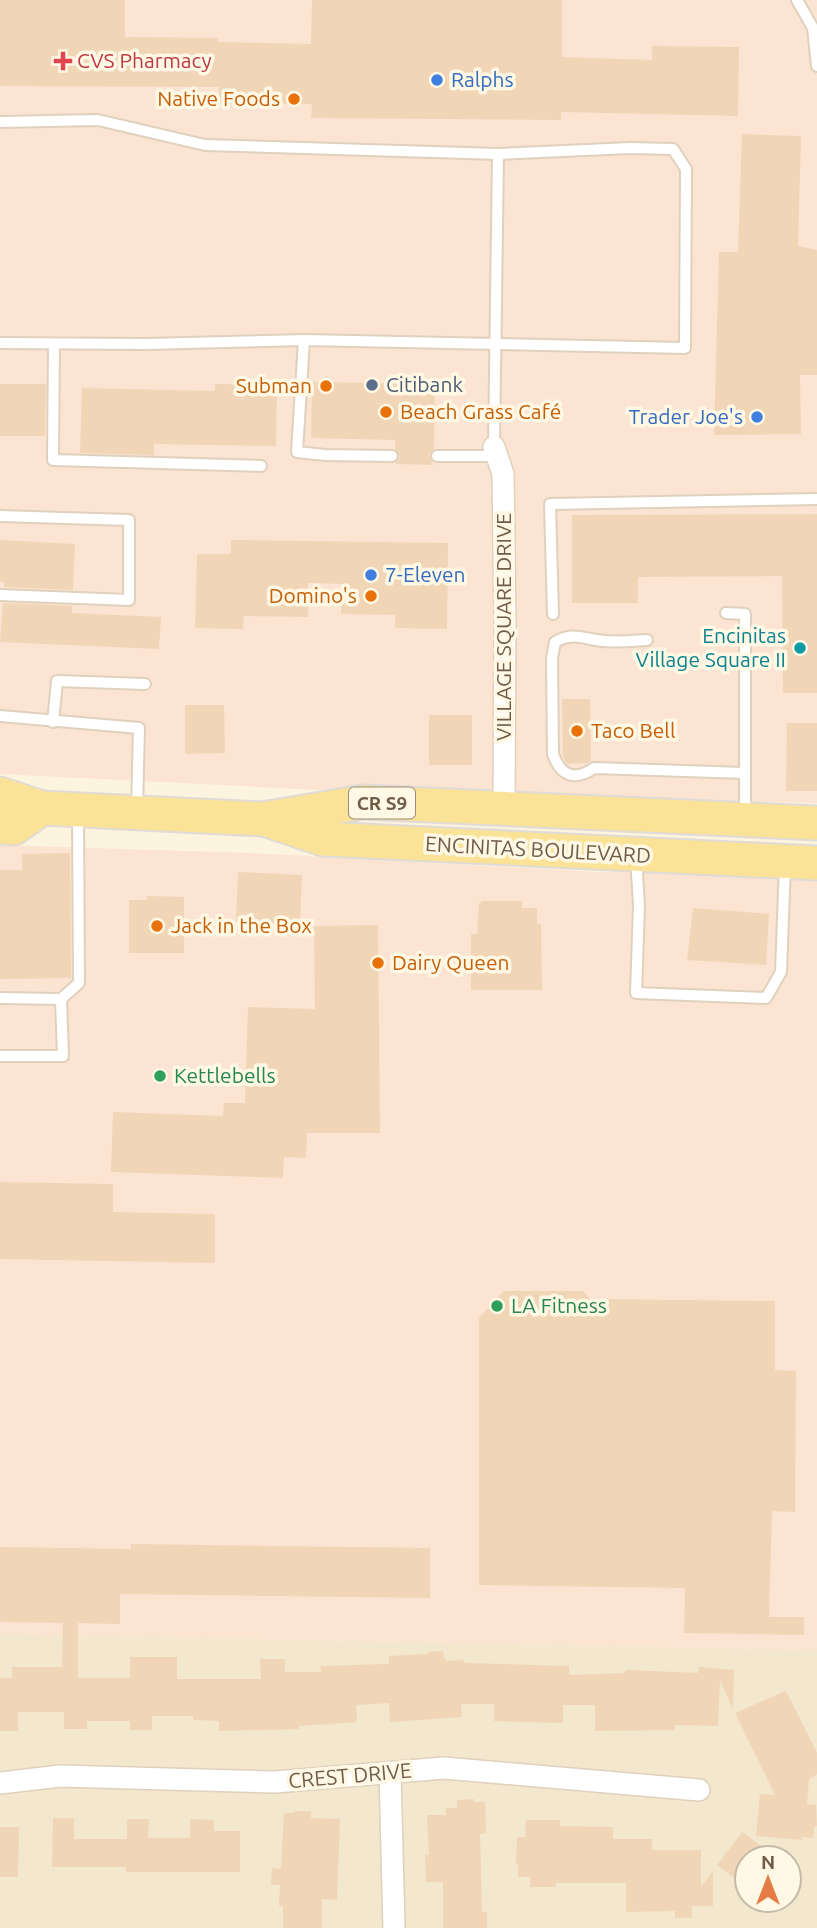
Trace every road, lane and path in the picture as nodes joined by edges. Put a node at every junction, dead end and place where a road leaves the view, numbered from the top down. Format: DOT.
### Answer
graph roads {
  1 [pos="797,0"];
  2 [pos="817,66"];
  3 [pos="0,122"];
  4 [pos="498,155"];
  5 [pos="304,340"];
  6 [pos="0,343"];
  7 [pos="54,344"];
  8 [pos="496,345"];
  9 [pos="496,452"];
  10 [pos="392,456"];
  11 [pos="437,456"];
  12 [pos="261,466"];
  13 [pos="817,499"];
  14 [pos="0,516"];
  15 [pos="0,595"];
  16 [pos="726,613"];
  17 [pos="553,614"];
  18 [pos="647,640"];
  19 [pos="145,684"];
  20 [pos="0,716"];
  21 [pos="53,722"];
  22 [pos="745,774"];
  23 [pos="0,794"];
  24 [pos="42,808"];
  25 [pos="504,808"];
  26 [pos="78,810"];
  27 [pos="136,812"];
  28 [pos="262,819"];
  29 [pos="745,820"];
  30 [pos="817,823"];
  31 [pos="0,827"];
  32 [pos="635,854"];
  33 [pos="801,862"];
  34 [pos="0,998"];
  35 [pos="61,999"];
  36 [pos="0,1056"];
  37 [pos="390,1773"];
  38 [pos="0,1783"];
  39 [pos="699,1790"];
  40 [pos="394,1928"];
  1 -- 2 [label="lane"];
  3 -- 4 [label="lane"];
  4 -- 8 [label="lane"];
  4 -- 8 [label="lane"];
  5 -- 7 [label="lane"];
  5 -- 8 [label="lane"];
  5 -- 10 [label="lane"];
  6 -- 7 [label="lane"];
  7 -- 12 [label="lane"];
  8 -- 9 [label="lane"];
  9 -- 11 [label="lane"];
  9 -- 25 [label="street, VILLAGE SQUARE DRIVE"];
  13 -- 17 [label="lane"];
  14 -- 15 [label="lane"];
  16 -- 22 [label="lane"];
  18 -- 22 [label="lane"];
  19 -- 21 [label="lane"];
  20 -- 21 [label="lane"];
  21 -- 27 [label="lane"];
  22 -- 29 [label="lane"];
  23 -- 24 [label="main road, ENCINITAS BOULEVARD / CR S9"];
  24 -- 26 [label="main road, ENCINITAS BOULEVARD / CR S9"];
  24 -- 31 [label="main road"];
  25 -- 28 [label="main road, ENCINITAS BOULEVARD / CR S9"];
  25 -- 29 [label="main road, ENCINITAS BOULEVARD / CR S9"];
  26 -- 27 [label="main road, ENCINITAS BOULEVARD / CR S9"];
  26 -- 35 [label="lane"];
  27 -- 28 [label="main road, ENCINITAS BOULEVARD / CR S9"];
  28 -- 32 [label="main road, ENCINITAS BOULEVARD"];
  29 -- 30 [label="main road, ENCINITAS BOULEVARD / CR S9"];
  32 -- 33 [label="main road, ENCINITAS BOULEVARD"];
  32 -- 33 [label="lane"];
  34 -- 35 [label="lane"];
  35 -- 36 [label="lane"];
  37 -- 38 [label="street, CREST DRIVE"];
  37 -- 39 [label="street, CREST DRIVE"];
  37 -- 40 [label="street"];
}
